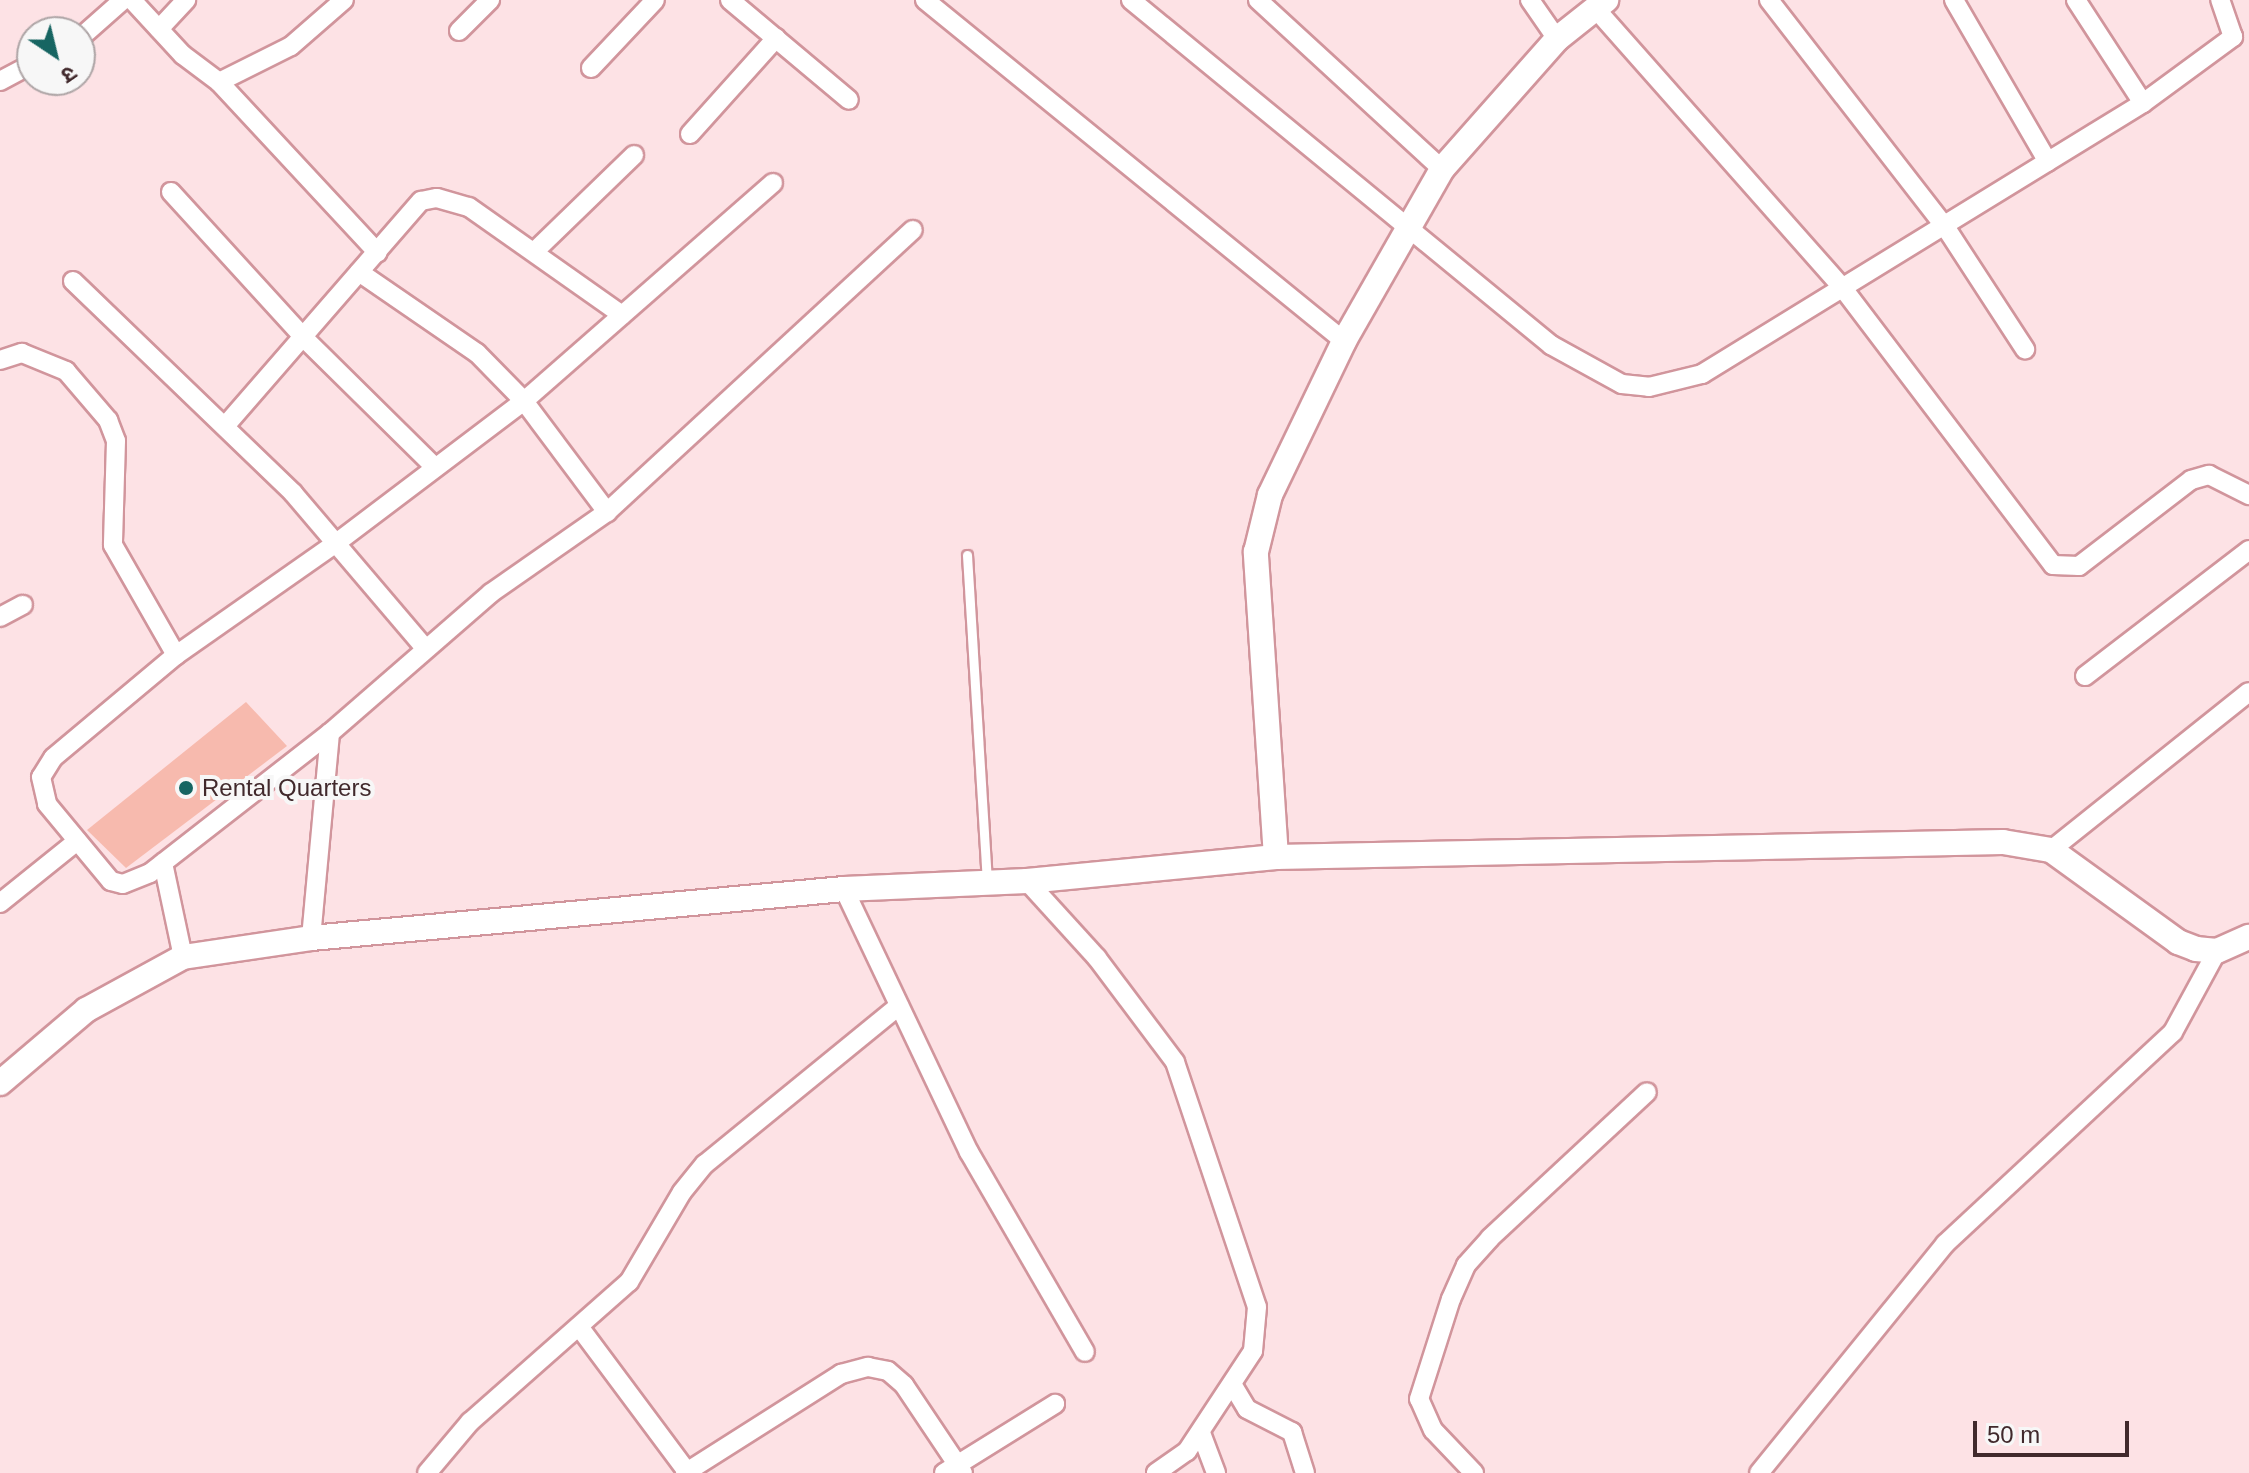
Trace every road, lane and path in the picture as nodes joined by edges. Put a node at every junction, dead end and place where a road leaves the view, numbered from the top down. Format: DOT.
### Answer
graph roads {
  1 [pos="123,0"];
  2 [pos="132,0"];
  3 [pos="186,0"];
  4 [pos="344,0"];
  5 [pos="490,0"];
  6 [pos="655,0"];
  7 [pos="730,0"];
  8 [pos="925,0"];
  9 [pos="958,0"];
  10 [pos="1131,0"];
  11 [pos="1258,0"];
  12 [pos="1530,0"];
  13 [pos="1769,0"];
  14 [pos="1954,0"];
  15 [pos="2076,0"];
  16 [pos="2220,0"];
  17 [pos="1600,4"];
  18 [pos="944,15"];
  19 [pos="96,24"];
  20 [pos="159,29"];
  21 [pos="459,31"];
  22 [pos="776,38"];
  23 [pos="1557,39"];
  24 [pos="591,68"];
  25 [pos="219,82"];
  26 [pos="849,100"];
  27 [pos="2143,103"];
  28 [pos="690,134"];
  29 [pos="634,155"];
  30 [pos="2048,162"];
  31 [pos="1442,169"];
  32 [pos="773,183"];
  33 [pos="171,192"];
  34 [pos="1946,228"];
  35 [pos="913,230"];
  36 [pos="1405,230"];
  37 [pos="535,251"];
  38 [pos="378,253"];
  39 [pos="359,272"];
  40 [pos="73,281"];
  41 [pos="1845,291"];
  42 [pos="622,315"];
  43 [pos="305,339"];
  44 [pos="1341,348"];
  45 [pos="2025,349"];
  46 [pos="0,360"];
  47 [pos="524,401"];
  48 [pos="226,425"];
  49 [pos="434,466"];
  50 [pos="2249,495"];
  51 [pos="607,512"];
  52 [pos="336,543"];
  53 [pos="2249,550"];
  54 [pos="967,555"];
  55 [pos="23,605"];
  56 [pos="0,617"];
  57 [pos="425,648"];
  58 [pos="176,655"];
  59 [pos="2085,676"];
  60 [pos="2249,692"];
  61 [pos="330,733"];
  62 [pos="77,841"];
  63 [pos="2051,850"];
  64 [pos="1276,857"];
  65 [pos="163,863"];
  66 [pos="987,881"];
  67 [pos="1027,881"];
  68 [pos="844,889"];
  69 [pos="0,903"];
  70 [pos="2249,937"];
  71 [pos="311,938"];
  72 [pos="2217,951"];
  73 [pos="183,957"];
  74 [pos="899,1006"];
  75 [pos="0,1083"];
  76 [pos="1647,1092"];
  77 [pos="580,1328"];
  78 [pos="1085,1352"];
  79 [pos="1232,1384"];
  80 [pos="1055,1404"];
  81 [pos="1201,1433"];
  82 [pos="955,1470"];
  83 [pos="427,1473"];
  84 [pos="686,1473"];
  85 [pos="1156,1473"];
  86 [pos="1216,1473"];
  87 [pos="1305,1473"];
  88 [pos="1474,1473"];
  89 [pos="1759,1473"];
  1 -- 19 [label="street"];
  2 -- 20 [label="street"];
  3 -- 20 [label="street"];
  4 -- 25 [label="street"];
  5 -- 21 [label="street"];
  6 -- 24 [label="street"];
  7 -- 22 [label="street"];
  8 -- 18 [label="street"];
  9 -- 18 [label="street"];
  10 -- 36 [label="street"];
  11 -- 31 [label="street"];
  12 -- 23 [label="street"];
  13 -- 34 [label="street"];
  14 -- 30 [label="street"];
  15 -- 27 [label="street"];
  16 -- 27 [label="street"];
  17 -- 23 [label="street"];
  17 -- 41 [label="street"];
  18 -- 44 [label="street"];
  20 -- 25 [label="street"];
  22 -- 26 [label="street"];
  22 -- 28 [label="street"];
  23 -- 31 [label="street"];
  25 -- 38 [label="street"];
  27 -- 30 [label="street"];
  29 -- 37 [label="street"];
  30 -- 34 [label="street"];
  31 -- 36 [label="street"];
  32 -- 42 [label="street"];
  33 -- 43 [label="street"];
  34 -- 41 [label="street"];
  34 -- 45 [label="street"];
  35 -- 51 [label="street"];
  36 -- 41 [label="street"];
  36 -- 44 [label="street"];
  37 -- 38 [label="street"];
  37 -- 42 [label="street"];
  38 -- 39 [label="street"];
  39 -- 43 [label="street"];
  39 -- 47 [label="street"];
  40 -- 48 [label="street"];
  41 -- 50 [label="street"];
  42 -- 47 [label="street"];
  43 -- 48 [label="street"];
  43 -- 49 [label="street"];
  44 -- 64 [label="street"];
  46 -- 58 [label="street"];
  47 -- 49 [label="street"];
  47 -- 51 [label="street"];
  48 -- 52 [label="street"];
  49 -- 52 [label="street"];
  51 -- 57 [label="street"];
  52 -- 57 [label="street"];
  52 -- 58 [label="street"];
  53 -- 59 [label="street"];
  54 -- 66 [label="lane"];
  55 -- 56 [label="street"];
  57 -- 61 [label="street"];
  58 -- 62 [label="street"];
  60 -- 63 [label="street"];
  61 -- 65 [label="street"];
  61 -- 71 [label="street"];
  62 -- 65 [label="street"];
  62 -- 69 [label="street"];
  63 -- 64 [label="street"];
  63 -- 72 [label="street"];
  64 -- 67 [label="street"];
  65 -- 73 [label="street"];
  66 -- 67 [label="street"];
  66 -- 68 [label="street"];
  67 -- 79 [label="street"];
  68 -- 71 [label="street"];
  68 -- 74 [label="street"];
  70 -- 72 [label="street"];
  71 -- 73 [label="street"];
  72 -- 89 [label="street"];
  73 -- 75 [label="street"];
  74 -- 77 [label="street"];
  74 -- 78 [label="street"];
  76 -- 88 [label="street"];
  77 -- 83 [label="street"];
  77 -- 84 [label="street"];
  79 -- 81 [label="street"];
  79 -- 87 [label="street"];
  80 -- 82 [label="street"];
  81 -- 85 [label="street"];
  81 -- 86 [label="street"];
  82 -- 84 [label="street"];
}
